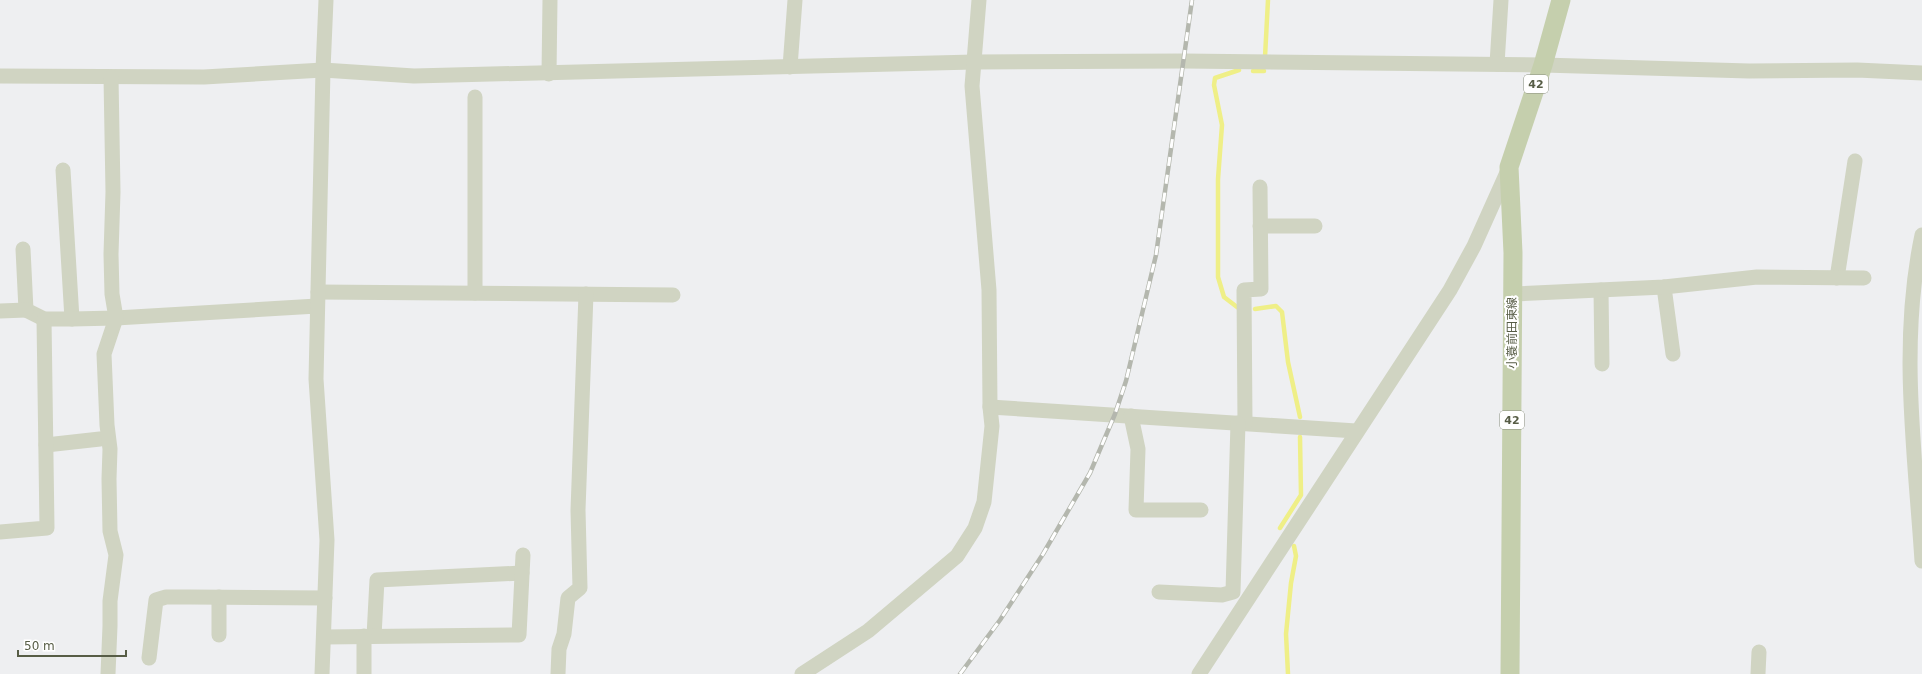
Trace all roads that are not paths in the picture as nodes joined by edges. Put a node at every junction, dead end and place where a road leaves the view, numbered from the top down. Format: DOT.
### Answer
graph roads {
  1 [pos="326,0"];
  2 [pos="550,0"];
  3 [pos="796,0"];
  4 [pos="979,0"];
  5 [pos="1501,0"];
  6 [pos="1562,0"];
  7 [pos="974,62"];
  8 [pos="1497,64"];
  9 [pos="1543,65"];
  10 [pos="790,67"];
  11 [pos="323,70"];
  12 [pos="1922,73"];
  13 [pos="549,74"];
  14 [pos="0,76"];
  15 [pos="111,77"];
  16 [pos="475,97"];
  17 [pos="1855,161"];
  18 [pos="1509,167"];
  19 [pos="62,170"];
  20 [pos="1260,187"];
  21 [pos="1260,226"];
  22 [pos="1315,226"];
  23 [pos="1922,235"];
  24 [pos="23,249"];
  25 [pos="1837,278"];
  26 [pos="1864,278"];
  27 [pos="1664,287"];
  28 [pos="1601,290"];
  29 [pos="475,293"];
  30 [pos="586,294"];
  31 [pos="1513,294"];
  32 [pos="674,295"];
  33 [pos="318,299"];
  34 [pos="26,310"];
  35 [pos="0,311"];
  36 [pos="116,318"];
  37 [pos="44,319"];
  38 [pos="72,319"];
  39 [pos="1673,354"];
  40 [pos="1602,364"];
  41 [pos="990,407"];
  42 [pos="1131,416"];
  43 [pos="1242,423"];
  44 [pos="1356,431"];
  45 [pos="100,439"];
  46 [pos="46,445"];
  47 [pos="1201,510"];
  48 [pos="0,532"];
  49 [pos="523,555"];
  50 [pos="1922,561"];
  51 [pos="522,573"];
  52 [pos="1159,592"];
  53 [pos="1233,592"];
  54 [pos="219,597"];
  55 [pos="325,598"];
  56 [pos="1247,599"];
  57 [pos="219,635"];
  58 [pos="369,636"];
  59 [pos="324,637"];
  60 [pos="1759,652"];
  61 [pos="149,658"];
  62 [pos="108,674"];
  63 [pos="322,674"];
  64 [pos="364,674"];
  65 [pos="558,674"];
  66 [pos="802,674"];
  67 [pos="1199,674"];
  68 [pos="1510,674"];
  69 [pos="1758,674"];
  1 -- 11 [label="street"];
  2 -- 13 [label="street"];
  3 -- 10 [label="street"];
  4 -- 7 [label="street"];
  5 -- 8 [label="street"];
  6 -- 9 [label="main road, 小蓑前田東線 / 42"];
  7 -- 8 [label="street"];
  7 -- 10 [label="street"];
  7 -- 41 [label="street"];
  8 -- 9 [label="street"];
  9 -- 12 [label="street"];
  9 -- 18 [label="main road, 小蓑前田東線 / 42"];
  10 -- 13 [label="street"];
  11 -- 13 [label="street"];
  11 -- 15 [label="street"];
  11 -- 33 [label="street"];
  14 -- 15 [label="street"];
  15 -- 36 [label="street"];
  16 -- 29 [label="street"];
  17 -- 25 [label="street"];
  18 -- 31 [label="main road, 小蓑前田東線 / 42"];
  18 -- 44 [label="street"];
  19 -- 38 [label="street"];
  20 -- 21 [label="street"];
  21 -- 22 [label="street"];
  21 -- 43 [label="street"];
  23 -- 50 [label="street"];
  24 -- 34 [label="street"];
  25 -- 26 [label="street"];
  25 -- 27 [label="street"];
  27 -- 28 [label="street"];
  27 -- 39 [label="street"];
  28 -- 31 [label="street"];
  28 -- 40 [label="street"];
  29 -- 30 [label="street"];
  29 -- 33 [label="street"];
  30 -- 32 [label="street"];
  30 -- 65 [label="street"];
  31 -- 68 [label="main road, 小蓑前田東線 / 42"];
  33 -- 36 [label="street"];
  33 -- 55 [label="street"];
  34 -- 35 [label="street"];
  34 -- 37 [label="street"];
  36 -- 38 [label="street"];
  36 -- 62 [label="street"];
  37 -- 38 [label="street"];
  37 -- 46 [label="street"];
  41 -- 42 [label="street"];
  41 -- 66 [label="street"];
  42 -- 43 [label="street"];
  42 -- 47 [label="street"];
  43 -- 44 [label="street"];
  43 -- 53 [label="street"];
  44 -- 56 [label="street"];
  45 -- 46 [label="street"];
  46 -- 48 [label="street"];
  49 -- 51 [label="street"];
  51 -- 58 [label="street"];
  51 -- 58 [label="street"];
  52 -- 53 [label="street"];
  53 -- 56 [label="street"];
  54 -- 55 [label="street"];
  54 -- 57 [label="street"];
  54 -- 61 [label="street"];
  55 -- 59 [label="street"];
  56 -- 67 [label="street"];
  58 -- 59 [label="street"];
  58 -- 64 [label="street"];
  59 -- 63 [label="street"];
  60 -- 69 [label="street"];
}
